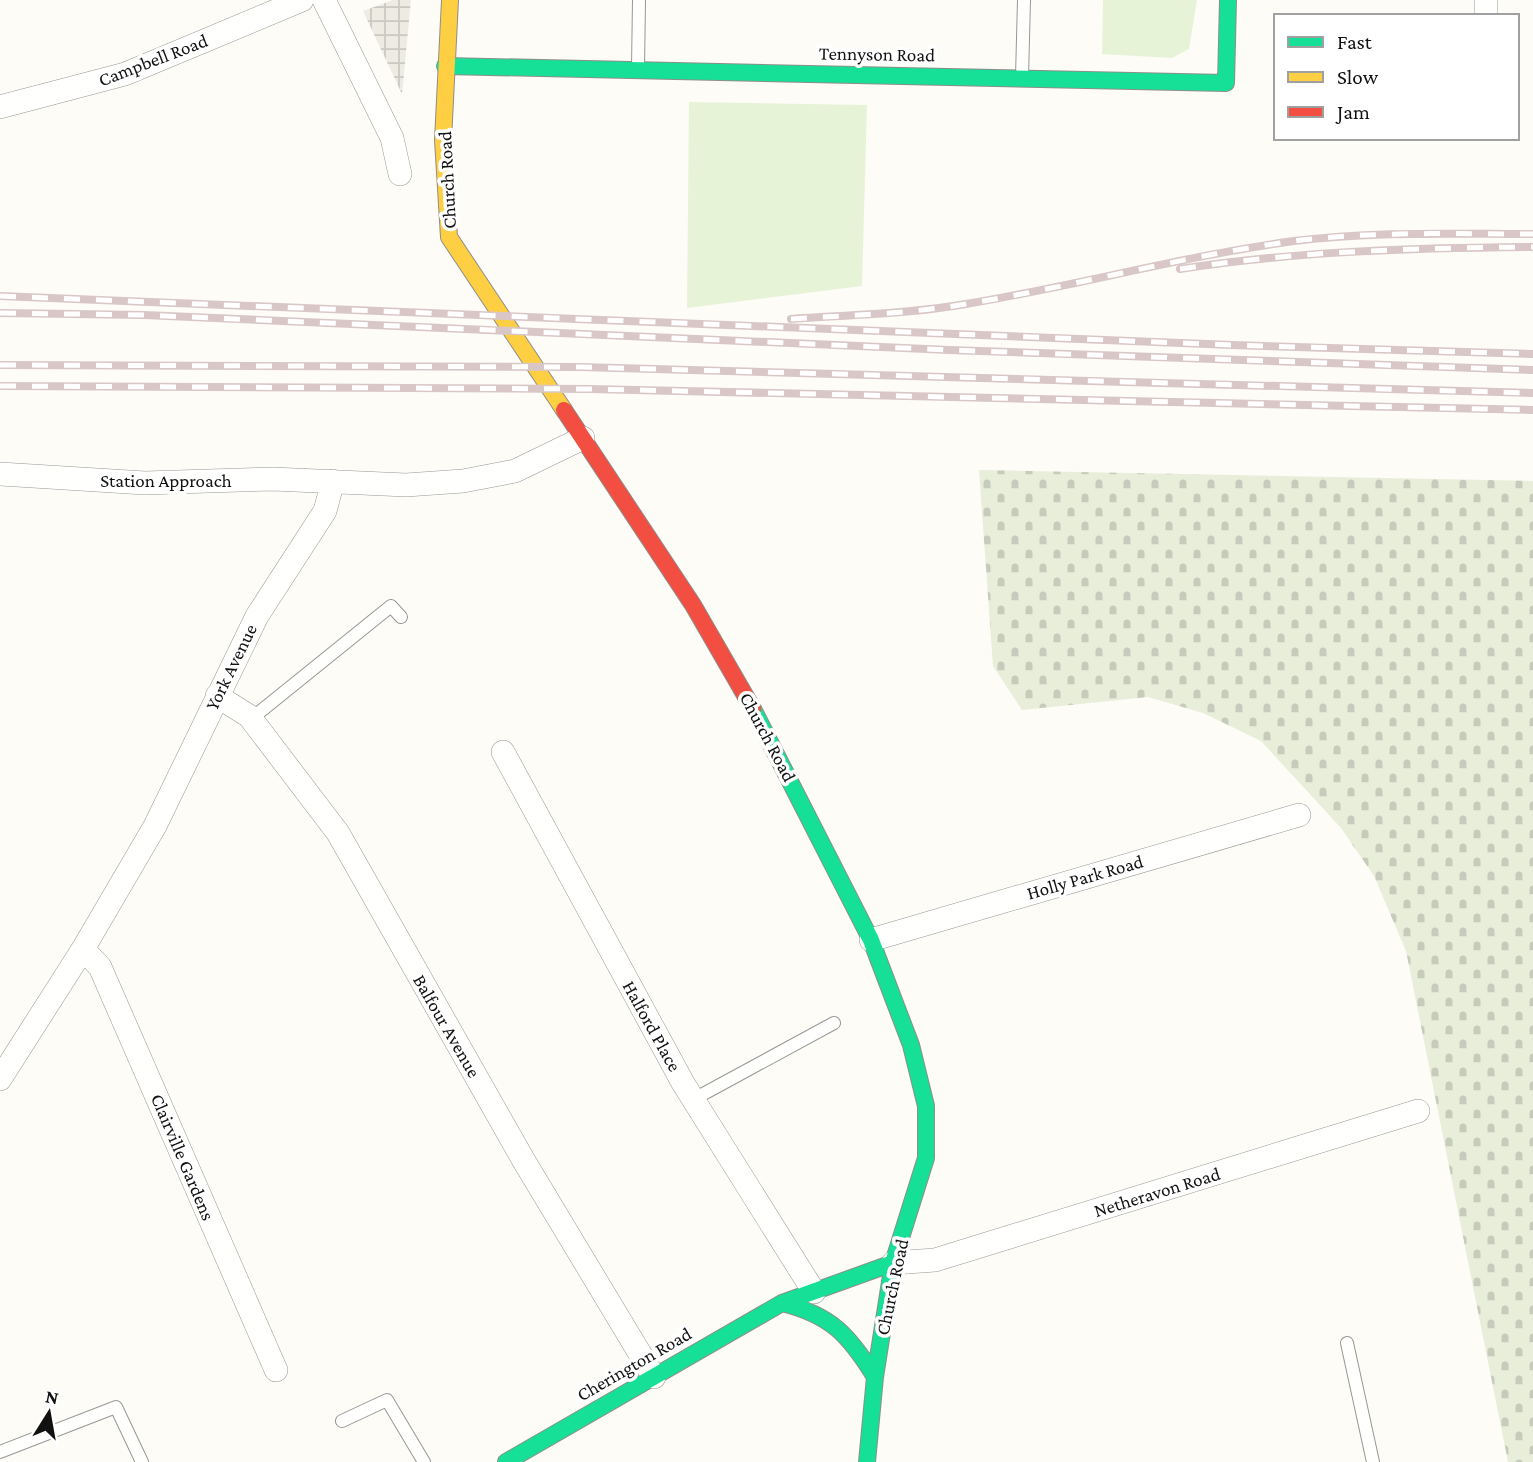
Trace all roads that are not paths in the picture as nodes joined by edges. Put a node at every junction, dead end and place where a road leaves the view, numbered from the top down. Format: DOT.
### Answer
graph roads {
  1 [pos="302,0"];
  2 [pos="324,0"];
  3 [pos="450,0"];
  4 [pos="639,0"];
  5 [pos="1024,0"];
  6 [pos="1228,0"];
  7 [pos="445,66"];
  8 [pos="638,72"];
  9 [pos="1022,77"];
  10 [pos="0,107"];
  11 [pos="400,174"];
  12 [pos="583,438"];
  13 [pos="0,474"];
  14 [pos="332,481"];
  15 [pos="401,617"];
  16 [pos="217,696"];
  17 [pos="250,717"];
  18 [pos="503,752"];
  19 [pos="1299,815"];
  20 [pos="871,940"];
  21 [pos="83,948"];
  22 [pos="834,1023"];
  23 [pos="0,1079"];
  24 [pos="694,1099"];
  25 [pos="1418,1111"];
  26 [pos="893,1263"];
  27 [pos="814,1292"];
  28 [pos="782,1303"];
  29 [pos="1347,1343"];
  30 [pos="275,1370"];
  31 [pos="654,1377"];
  32 [pos="875,1377"];
  33 [pos="342,1421"];
  34 [pos="0,1452"];
  35 [pos="142,1462"];
  36 [pos="424,1462"];
  37 [pos="506,1462"];
  38 [pos="867,1462"];
  39 [pos="1373,1462"];
  1 -- 10 [label="street, Campbell Road"];
  2 -- 11 [label="street"];
  3 -- 7 [label="street, Church Road"];
  4 -- 8 [label="lane"];
  5 -- 9 [label="lane"];
  6 -- 9 [label="street, Tennyson Road"];
  7 -- 8 [label="street, Tennyson Road"];
  7 -- 12 [label="street, Church Road"];
  8 -- 9 [label="street, Tennyson Road"];
  12 -- 14 [label="street"];
  12 -- 20 [label="street, Church Road"];
  13 -- 14 [label="street, Station Approach"];
  14 -- 16 [label="street, York Avenue"];
  15 -- 17 [label="lane"];
  16 -- 17 [label="street, Balfour Avenue"];
  16 -- 21 [label="street, York Avenue"];
  17 -- 31 [label="street, Balfour Avenue"];
  18 -- 24 [label="street, Halford Place"];
  19 -- 20 [label="street, Holly Park Road"];
  20 -- 26 [label="street, Church Road"];
  21 -- 23 [label="street, York Avenue"];
  21 -- 30 [label="street, Clairville Gardens"];
  22 -- 24 [label="lane"];
  24 -- 27 [label="street, Halford Place"];
  25 -- 26 [label="street, Netheravon Road"];
  26 -- 27 [label="street, Cherington Road"];
  26 -- 32 [label="street, Church Road"];
  27 -- 28 [label="street, Cherington Road"];
  28 -- 31 [label="street, Cherington Road"];
  28 -- 32 [label="street"];
  29 -- 39 [label="lane"];
  31 -- 37 [label="street, Cherington Road"];
  32 -- 38 [label="street, Church Road"];
  33 -- 36 [label="lane"];
  34 -- 35 [label="lane"];
}
